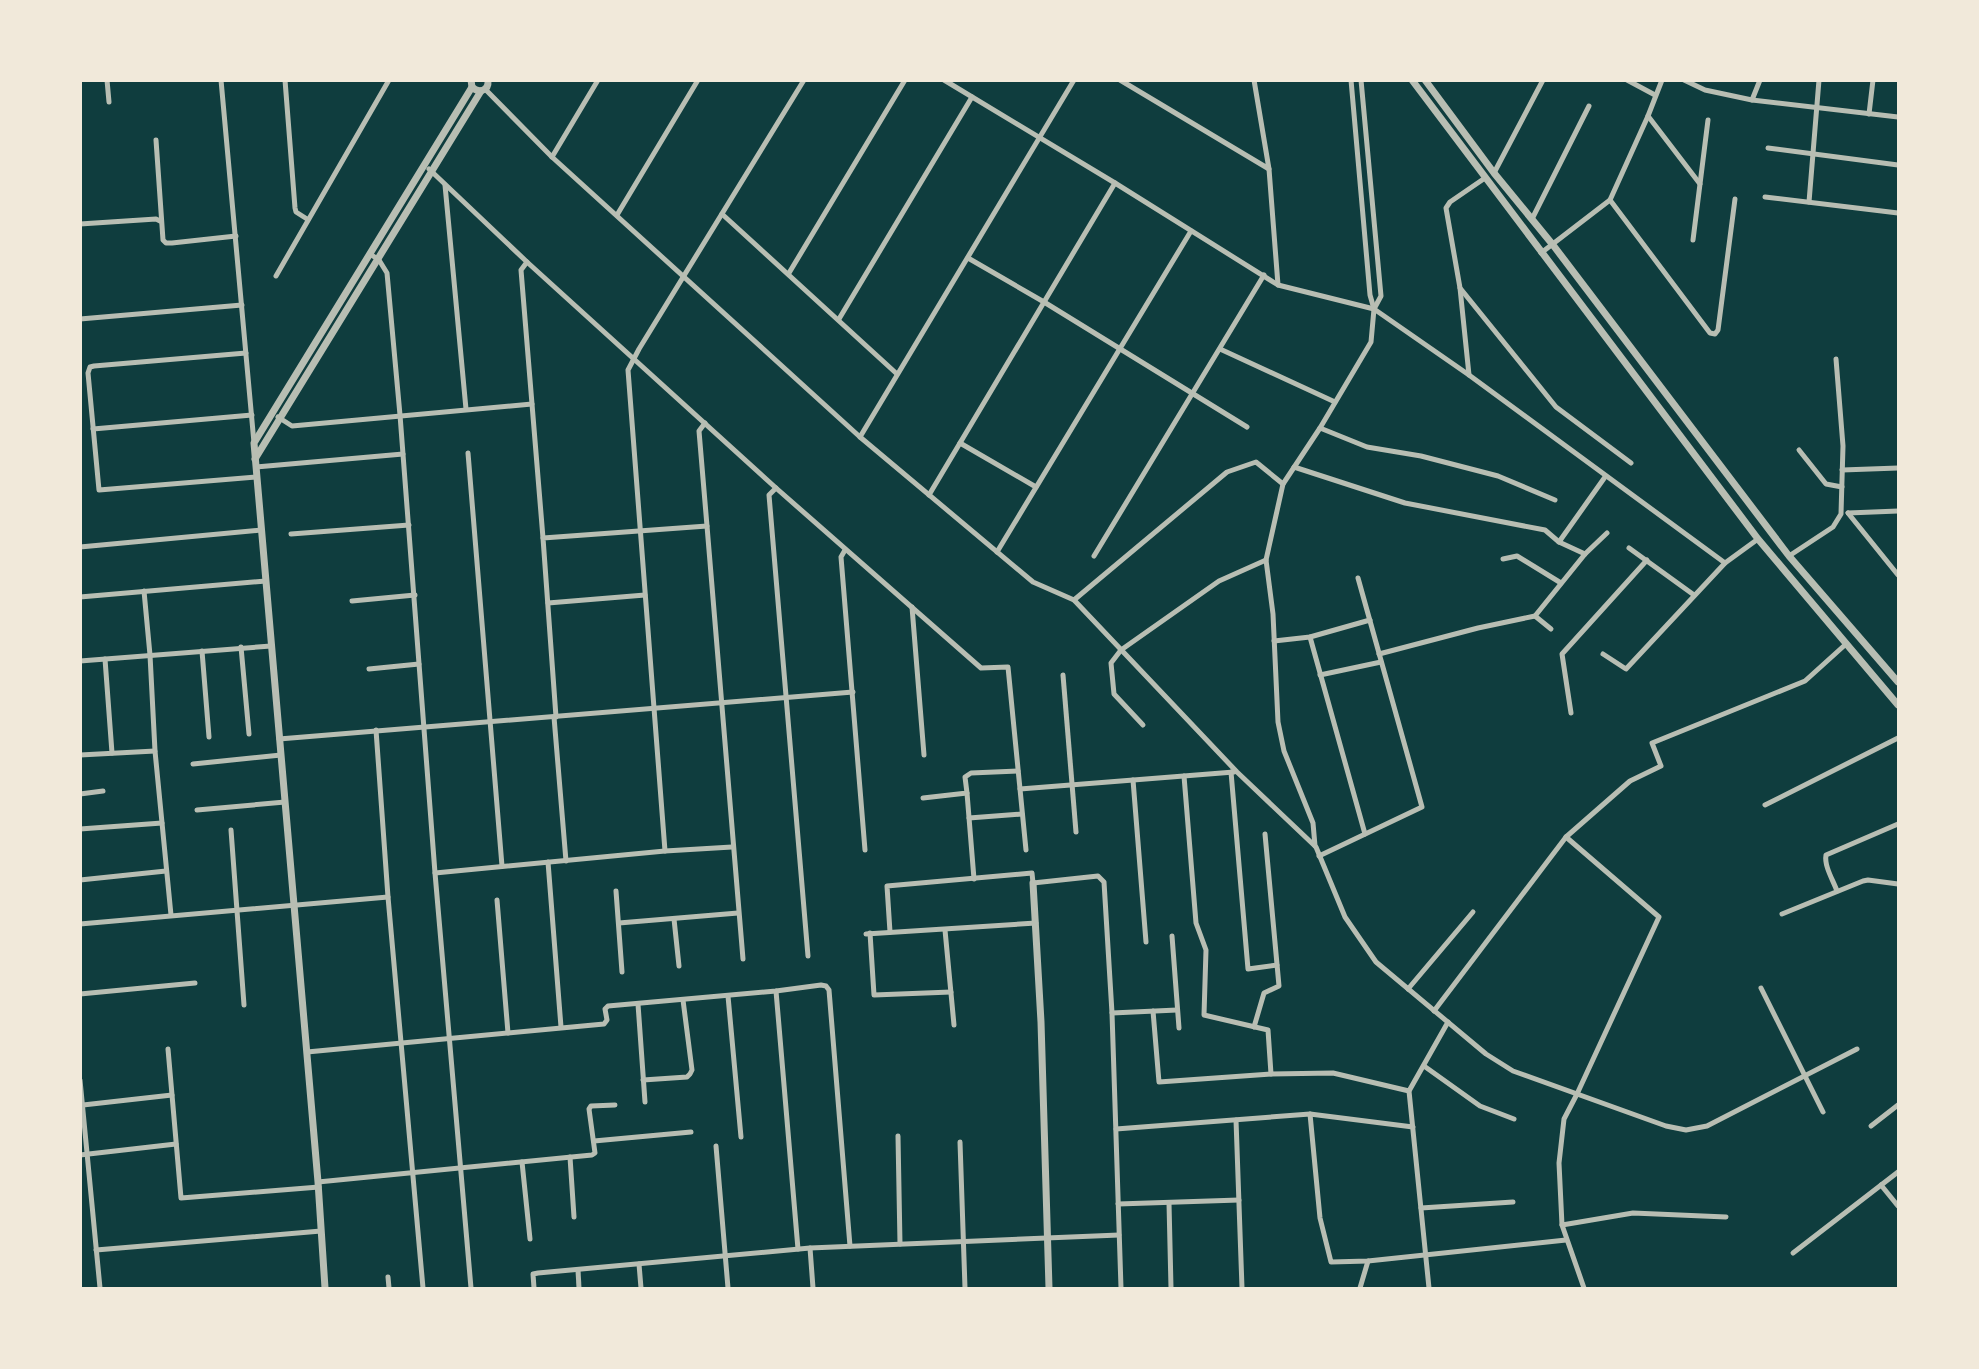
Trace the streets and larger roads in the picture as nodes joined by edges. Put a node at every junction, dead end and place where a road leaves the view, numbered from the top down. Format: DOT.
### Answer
graph roads {
  1 [pos="107,80"];
  2 [pos="221,80"];
  3 [pos="285,80"];
  4 [pos="389,80"];
  5 [pos="598,80"];
  6 [pos="698,80"];
  7 [pos="804,80"];
  8 [pos="905,80"];
  9 [pos="944,80"];
  10 [pos="1074,80"];
  11 [pos="1119,80"];
  12 [pos="1254,80"];
  13 [pos="1350,80"];
  14 [pos="1362,80"];
  15 [pos="1412,80"];
  16 [pos="1424,80"];
  17 [pos="1543,80"];
  18 [pos="1627,80"];
  19 [pos="1662,80"];
  20 [pos="1684,80"];
  21 [pos="1709,80"];
  22 [pos="1760,80"];
  23 [pos="1819,80"];
  24 [pos="1873,80"];
  25 [pos="471,83"];
  26 [pos="486,85"];
  27 [pos="1705,90"];
  28 [pos="1655,95"];
  29 [pos="972,97"];
  30 [pos="1752,100"];
  31 [pos="109,102"];
  32 [pos="1588,106"];
  33 [pos="1816,107"];
  34 [pos="1869,114"];
  35 [pos="1648,116"];
  36 [pos="1899,117"];
  37 [pos="1709,120"];
  38 [pos="1038,137"];
  39 [pos="156,140"];
  40 [pos="1768,148"];
  41 [pos="1814,154"];
  42 [pos="552,157"];
  43 [pos="424,164"];
  44 [pos="1899,165"];
  45 [pos="1269,169"];
  46 [pos="433,172"];
  47 [pos="1494,173"];
  48 [pos="1485,178"];
  49 [pos="1115,183"];
  50 [pos="1700,184"];
  51 [pos="445,185"];
  52 [pos="1765,197"];
  53 [pos="1735,199"];
  54 [pos="1610,201"];
  55 [pos="1809,202"];
  56 [pos="1899,213"];
  57 [pos="722,214"];
  58 [pos="617,215"];
  59 [pos="307,219"];
  60 [pos="1532,219"];
  61 [pos="160,221"];
  62 [pos="80,225"];
  63 [pos="1191,231"];
  64 [pos="236,236"];
  65 [pos="1693,240"];
  66 [pos="1553,245"];
  67 [pos="1541,253"];
  68 [pos="370,254"];
  69 [pos="968,258"];
  70 [pos="379,260"];
  71 [pos="527,262"];
  72 [pos="789,274"];
  73 [pos="1264,275"];
  74 [pos="276,276"];
  75 [pos="683,277"];
  76 [pos="1278,285"];
  77 [pos="1460,288"];
  78 [pos="1586,289"];
  79 [pos="1575,298"];
  80 [pos="1044,302"];
  81 [pos="242,305"];
  82 [pos="1374,309"];
  83 [pos="80,319"];
  84 [pos="839,319"];
  85 [pos="1220,348"];
  86 [pos="1119,349"];
  87 [pos="246,353"];
  88 [pos="634,358"];
  89 [pos="1836,359"];
  90 [pos="897,373"];
  91 [pos="1469,375"];
  92 [pos="1193,394"];
  93 [pos="1335,402"];
  94 [pos="531,404"];
  95 [pos="466,409"];
  96 [pos="272,414"];
  97 [pos="251,415"];
  98 [pos="400,415"];
  99 [pos="281,419"];
  100 [pos="705,424"];
  101 [pos="1247,427"];
  102 [pos="1320,428"];
  103 [pos="93,429"];
  104 [pos="860,437"];
  105 [pos="254,443"];
  106 [pos="960,443"];
  107 [pos="1799,450"];
  108 [pos="468,453"];
  109 [pos="403,454"];
  110 [pos="256,463"];
  111 [pos="1631,463"];
  112 [pos="1294,467"];
  113 [pos="1899,468"];
  114 [pos="1842,470"];
  115 [pos="257,477"];
  116 [pos="1605,477"];
  117 [pos="1283,484"];
  118 [pos="1036,486"];
  119 [pos="1842,487"];
  120 [pos="776,488"];
  121 [pos="929,495"];
  122 [pos="1555,500"];
  123 [pos="1899,511"];
  124 [pos="1844,513"];
  125 [pos="409,525"];
  126 [pos="707,526"];
  127 [pos="261,530"];
  128 [pos="640,532"];
  129 [pos="1607,533"];
  130 [pos="291,534"];
  131 [pos="543,538"];
  132 [pos="1758,539"];
  133 [pos="1559,542"];
  134 [pos="80,547"];
  135 [pos="1629,548"];
  136 [pos="845,550"];
  137 [pos="997,552"];
  138 [pos="1585,554"];
  139 [pos="1094,556"];
  140 [pos="1788,556"];
  141 [pos="1503,559"];
  142 [pos="1899,559"];
  143 [pos="1266,560"];
  144 [pos="1647,560"];
  145 [pos="1725,563"];
  146 [pos="1891,565"];
  147 [pos="1899,575"];
  148 [pos="1358,578"];
  149 [pos="266,581"];
  150 [pos="1561,583"];
  151 [pos="144,591"];
  152 [pos="415,595"];
  153 [pos="645,595"];
  154 [pos="1694,595"];
  155 [pos="80,597"];
  156 [pos="1074,600"];
  157 [pos="352,601"];
  158 [pos="548,603"];
  159 [pos="912,607"];
  160 [pos="1535,615"];
  161 [pos="1370,620"];
  162 [pos="1551,628"];
  163 [pos="1310,637"];
  164 [pos="1274,641"];
  165 [pos="1846,644"];
  166 [pos="271,646"];
  167 [pos="241,647"];
  168 [pos="1121,649"];
  169 [pos="202,651"];
  170 [pos="1379,654"];
  171 [pos="1603,654"];
  172 [pos="150,655"];
  173 [pos="105,659"];
  174 [pos="80,661"];
  175 [pos="1381,662"];
  176 [pos="419,664"];
  177 [pos="369,668"];
  178 [pos="1063,675"];
  179 [pos="1320,675"];
  180 [pos="1899,682"];
  181 [pos="853,692"];
  182 [pos="786,698"];
  183 [pos="721,703"];
  184 [pos="1899,705"];
  185 [pos="653,708"];
  186 [pos="1571,713"];
  187 [pos="555,717"];
  188 [pos="491,722"];
  189 [pos="1143,725"];
  190 [pos="425,728"];
  191 [pos="376,730"];
  192 [pos="248,734"];
  193 [pos="209,737"];
  194 [pos="1899,738"];
  195 [pos="279,739"];
  196 [pos="155,751"];
  197 [pos="113,753"];
  198 [pos="80,755"];
  199 [pos="281,755"];
  200 [pos="924,755"];
  201 [pos="193,764"];
  202 [pos="1018,771"];
  203 [pos="1234,772"];
  204 [pos="1184,776"];
  205 [pos="1133,780"];
  206 [pos="1072,785"];
  207 [pos="1020,789"];
  208 [pos="103,792"];
  209 [pos="967,793"];
  210 [pos="80,794"];
  211 [pos="923,798"];
  212 [pos="285,802"];
  213 [pos="1765,805"];
  214 [pos="197,810"];
  215 [pos="1022,814"];
  216 [pos="969,818"];
  217 [pos="162,822"];
  218 [pos="1899,824"];
  219 [pos="80,829"];
  220 [pos="231,830"];
  221 [pos="1076,832"];
  222 [pos="1265,834"];
  223 [pos="1365,834"];
  224 [pos="1566,837"];
  225 [pos="1315,847"];
  226 [pos="732,848"];
  227 [pos="865,850"];
  228 [pos="1026,850"];
  229 [pos="665,851"];
  230 [pos="1319,856"];
  231 [pos="566,861"];
  232 [pos="548,862"];
  233 [pos="502,866"];
  234 [pos="166,871"];
  235 [pos="435,873"];
  236 [pos="974,879"];
  237 [pos="80,880"];
  238 [pos="1033,883"];
  239 [pos="1899,884"];
  240 [pos="616,891"];
  241 [pos="1837,891"];
  242 [pos="388,897"];
  243 [pos="497,900"];
  244 [pos="294,906"];
  245 [pos="238,911"];
  246 [pos="1473,912"];
  247 [pos="738,913"];
  248 [pos="1782,914"];
  249 [pos="171,915"];
  250 [pos="674,919"];
  251 [pos="619,923"];
  252 [pos="1035,923"];
  253 [pos="80,924"];
  254 [pos="945,930"];
  255 [pos="890,932"];
  256 [pos="1172,936"];
  257 [pos="1146,942"];
  258 [pos="808,956"];
  259 [pos="743,959"];
  260 [pos="1277,965"];
  261 [pos="679,966"];
  262 [pos="622,972"];
  263 [pos="195,983"];
  264 [pos="1761,988"];
  265 [pos="1408,989"];
  266 [pos="776,991"];
  267 [pos="951,992"];
  268 [pos="80,994"];
  269 [pos="728,996"];
  270 [pos="683,1000"];
  271 [pos="638,1004"];
  272 [pos="244,1005"];
  273 [pos="1177,1010"];
  274 [pos="1153,1011"];
  275 [pos="1434,1011"];
  276 [pos="1112,1013"];
  277 [pos="1448,1022"];
  278 [pos="954,1025"];
  279 [pos="561,1027"];
  280 [pos="1254,1027"];
  281 [pos="1179,1028"];
  282 [pos="508,1033"];
  283 [pos="449,1039"];
  284 [pos="402,1044"];
  285 [pos="168,1049"];
  286 [pos="1857,1049"];
  287 [pos="307,1052"];
  288 [pos="1424,1066"];
  289 [pos="1271,1074"];
  290 [pos="1804,1076"];
  291 [pos="80,1080"];
  292 [pos="643,1080"];
  293 [pos="1409,1091"];
  294 [pos="1577,1094"];
  295 [pos="172,1095"];
  296 [pos="645,1102"];
  297 [pos="83,1105"];
  298 [pos="615,1105"];
  299 [pos="1899,1105"];
  300 [pos="1823,1112"];
  301 [pos="1310,1114"];
  302 [pos="1514,1119"];
  303 [pos="1236,1120"];
  304 [pos="1871,1126"];
  305 [pos="1413,1127"];
  306 [pos="1116,1129"];
  307 [pos="691,1132"];
  308 [pos="741,1136"];
  309 [pos="898,1136"];
  310 [pos="594,1141"];
  311 [pos="960,1142"];
  312 [pos="176,1144"];
  313 [pos="716,1146"];
  314 [pos="84,1155"];
  315 [pos="570,1157"];
  316 [pos="522,1162"];
  317 [pos="461,1169"];
  318 [pos="1899,1172"];
  319 [pos="413,1173"];
  320 [pos="319,1184"];
  321 [pos="1881,1185"];
  322 [pos="1239,1200"];
  323 [pos="1513,1202"];
  324 [pos="1169,1203"];
  325 [pos="1118,1204"];
  326 [pos="1899,1206"];
  327 [pos="1421,1208"];
  328 [pos="574,1217"];
  329 [pos="1727,1217"];
  330 [pos="1562,1225"];
  331 [pos="321,1231"];
  332 [pos="1119,1235"];
  333 [pos="530,1239"];
  334 [pos="1047,1239"];
  335 [pos="1566,1240"];
  336 [pos="964,1242"];
  337 [pos="900,1244"];
  338 [pos="850,1247"];
  339 [pos="810,1248"];
  340 [pos="798,1249"];
  341 [pos="96,1250"];
  342 [pos="1793,1253"];
  343 [pos="1426,1255"];
  344 [pos="725,1256"];
  345 [pos="1368,1261"];
  346 [pos="639,1264"];
  347 [pos="578,1270"];
  348 [pos="388,1277"];
  349 [pos="100,1289"];
  350 [pos="325,1289"];
  351 [pos="389,1289"];
  352 [pos="424,1289"];
  353 [pos="471,1289"];
  354 [pos="534,1289"];
  355 [pos="579,1289"];
  356 [pos="641,1289"];
  357 [pos="727,1289"];
  358 [pos="813,1289"];
  359 [pos="965,1289"];
  360 [pos="1049,1289"];
  361 [pos="1121,1289"];
  362 [pos="1171,1289"];
  363 [pos="1242,1289"];
  364 [pos="1360,1289"];
  365 [pos="1429,1289"];
  366 [pos="1584,1289"];
  1 -- 31 [label="street"];
  2 -- 64 [label="street"];
  3 -- 59 [label="street"];
  4 -- 59 [label="street"];
  5 -- 42 [label="street"];
  6 -- 58 [label="street"];
  7 -- 57 [label="street"];
  8 -- 72 [label="street"];
  9 -- 29 [label="street"];
  10 -- 38 [label="street"];
  11 -- 45 [label="street"];
  12 -- 45 [label="street"];
  13 -- 82 [label="street"];
  14 -- 82 [label="street"];
  15 -- 48 [label="street"];
  16 -- 47 [label="street"];
  17 -- 47 [label="street"];
  18 -- 28 [label="street"];
  19 -- 28 [label="street"];
  20 -- 27 [label="street"];
  21 -- 27 [label="street"];
  22 -- 30 [label="street"];
  23 -- 33 [label="street"];
  24 -- 34 [label="street"];
  25 -- 26 [label="street"];
  25 -- 43 [label="street"];
  26 -- 42 [label="street"];
  26 -- 46 [label="street"];
  27 -- 30 [label="street"];
  28 -- 35 [label="street"];
  29 -- 38 [label="street"];
  29 -- 84 [label="street"];
  30 -- 33 [label="street"];
  32 -- 60 [label="street"];
  33 -- 34 [label="street"];
  33 -- 41 [label="street"];
  34 -- 36 [label="street"];
  35 -- 50 [label="street"];
  35 -- 54 [label="street"];
  37 -- 50 [label="street"];
  38 -- 49 [label="street"];
  38 -- 69 [label="street"];
  39 -- 61 [label="street"];
  40 -- 41 [label="street"];
  41 -- 44 [label="street"];
  41 -- 55 [label="street"];
  42 -- 58 [label="street"];
  43 -- 46 [label="street"];
  43 -- 68 [label="street"];
  45 -- 76 [label="street"];
  46 -- 51 [label="street"];
  46 -- 70 [label="street"];
  47 -- 60 [label="street"];
  48 -- 67 [label="street"];
  48 -- 77 [label="street"];
  49 -- 63 [label="street"];
  49 -- 80 [label="street"];
  50 -- 65 [label="street"];
  51 -- 71 [label="street"];
  51 -- 95 [label="street"];
  52 -- 55 [label="street"];
  53 -- 54 [label="street"];
  54 -- 66 [label="street"];
  55 -- 56 [label="street"];
  57 -- 72 [label="street"];
  57 -- 75 [label="street"];
  58 -- 75 [label="street"];
  59 -- 74 [label="street"];
  60 -- 66 [label="street"];
  61 -- 62 [label="street"];
  61 -- 64 [label="street"];
  63 -- 73 [label="street"];
  63 -- 86 [label="street"];
  64 -- 81 [label="street"];
  66 -- 67 [label="street"];
  66 -- 78 [label="street"];
  67 -- 79 [label="street"];
  68 -- 70 [label="street"];
  68 -- 96 [label="street"];
  69 -- 80 [label="street"];
  69 -- 90 [label="street"];
  70 -- 98 [label="street"];
  70 -- 99 [label="street"];
  71 -- 88 [label="street"];
  71 -- 94 [label="street"];
  72 -- 84 [label="street"];
  73 -- 76 [label="street"];
  73 -- 85 [label="street"];
  75 -- 88 [label="street"];
  75 -- 104 [label="street"];
  76 -- 82 [label="street"];
  77 -- 91 [label="street"];
  77 -- 111 [label="street"];
  78 -- 79 [label="street"];
  78 -- 140 [label="street"];
  79 -- 132 [label="street"];
  80 -- 86 [label="street"];
  80 -- 106 [label="street"];
  81 -- 83 [label="street"];
  81 -- 87 [label="street"];
  82 -- 91 [label="street"];
  82 -- 93 [label="street"];
  84 -- 90 [label="street"];
  85 -- 92 [label="street"];
  85 -- 93 [label="street"];
  86 -- 92 [label="street"];
  86 -- 118 [label="street"];
  87 -- 97 [label="street"];
  87 -- 103 [label="street"];
  88 -- 100 [label="street"];
  88 -- 128 [label="street"];
  89 -- 114 [label="street"];
  90 -- 104 [label="street"];
  91 -- 116 [label="street"];
  92 -- 101 [label="street"];
  92 -- 139 [label="street"];
  93 -- 102 [label="street"];
  94 -- 95 [label="street"];
  94 -- 131 [label="street"];
  95 -- 98 [label="street"];
  96 -- 99 [label="street"];
  96 -- 105 [label="street"];
  97 -- 103 [label="street"];
  97 -- 105 [label="street"];
  98 -- 99 [label="street"];
  98 -- 109 [label="street"];
  99 -- 110 [label="street"];
  100 -- 120 [label="street"];
  100 -- 126 [label="street"];
  102 -- 112 [label="street"];
  102 -- 122 [label="street"];
  103 -- 115 [label="street"];
  104 -- 121 [label="street"];
  105 -- 110 [label="street"];
  106 -- 118 [label="street"];
  106 -- 121 [label="street"];
  107 -- 119 [label="street"];
  108 -- 188 [label="street"];
  109 -- 110 [label="street"];
  109 -- 125 [label="street"];
  110 -- 115 [label="street"];
  112 -- 117 [label="street"];
  112 -- 133 [label="street"];
  113 -- 114 [label="street"];
  114 -- 119 [label="street"];
  115 -- 127 [label="street"];
  116 -- 133 [label="street"];
  116 -- 145 [label="street"];
  117 -- 143 [label="street"];
  117 -- 156 [label="street"];
  118 -- 137 [label="street"];
  119 -- 124 [label="street"];
  120 -- 136 [label="street"];
  120 -- 182 [label="street"];
  121 -- 137 [label="street"];
  123 -- 124 [label="street"];
  124 -- 140 [label="street"];
  124 -- 146 [label="street"];
  125 -- 130 [label="street"];
  125 -- 152 [label="street"];
  126 -- 128 [label="street"];
  126 -- 183 [label="street"];
  127 -- 134 [label="street"];
  127 -- 149 [label="street"];
  128 -- 131 [label="street"];
  128 -- 153 [label="street"];
  129 -- 138 [label="street"];
  131 -- 158 [label="street"];
  132 -- 145 [label="street"];
  132 -- 165 [label="street"];
  133 -- 138 [label="street"];
  135 -- 144 [label="street"];
  136 -- 159 [label="street"];
  136 -- 181 [label="street"];
  137 -- 156 [label="street"];
  138 -- 150 [label="street"];
  140 -- 180 [label="street"];
  141 -- 150 [label="street"];
  142 -- 146 [label="street"];
  143 -- 164 [label="street"];
  143 -- 168 [label="street"];
  144 -- 154 [label="street"];
  144 -- 186 [label="street"];
  145 -- 154 [label="street"];
  146 -- 147 [label="street"];
  148 -- 161 [label="street"];
  149 -- 151 [label="street"];
  149 -- 166 [label="street"];
  150 -- 160 [label="street"];
  151 -- 155 [label="street"];
  151 -- 172 [label="street"];
  152 -- 157 [label="street"];
  152 -- 176 [label="street"];
  153 -- 158 [label="street"];
  153 -- 185 [label="street"];
  154 -- 171 [label="street"];
  156 -- 168 [label="street"];
  158 -- 187 [label="street"];
  159 -- 200 [label="street"];
  159 -- 202 [label="street"];
  160 -- 162 [label="street"];
  160 -- 170 [label="street"];
  161 -- 163 [label="street"];
  161 -- 170 [label="street"];
  163 -- 164 [label="street"];
  163 -- 179 [label="street"];
  164 -- 225 [label="street"];
  165 -- 184 [label="street"];
  165 -- 224 [label="street"];
  166 -- 167 [label="street"];
  166 -- 195 [label="street"];
  167 -- 169 [label="street"];
  167 -- 192 [label="street"];
  168 -- 189 [label="street"];
  168 -- 203 [label="street"];
  169 -- 172 [label="street"];
  169 -- 193 [label="street"];
  170 -- 175 [label="street"];
  172 -- 173 [label="street"];
  172 -- 196 [label="street"];
  173 -- 174 [label="street"];
  173 -- 197 [label="street"];
  175 -- 179 [label="street"];
  175 -- 223 [label="street"];
  176 -- 177 [label="street"];
  176 -- 190 [label="street"];
  178 -- 206 [label="street"];
  179 -- 223 [label="street"];
  181 -- 182 [label="street"];
  181 -- 227 [label="street"];
  182 -- 183 [label="street"];
  182 -- 258 [label="street"];
  183 -- 185 [label="street"];
  183 -- 226 [label="street"];
  185 -- 187 [label="street"];
  185 -- 229 [label="street"];
  187 -- 188 [label="street"];
  187 -- 231 [label="street"];
  188 -- 190 [label="street"];
  188 -- 233 [label="street"];
  190 -- 191 [label="street"];
  190 -- 235 [label="street"];
  191 -- 195 [label="street"];
  191 -- 242 [label="street"];
  194 -- 213 [label="street"];
  195 -- 199 [label="street"];
  196 -- 197 [label="street"];
  196 -- 217 [label="street"];
  197 -- 198 [label="street"];
  199 -- 201 [label="street"];
  199 -- 212 [label="street"];
  202 -- 207 [label="street"];
  202 -- 209 [label="street"];
  203 -- 204 [label="street"];
  203 -- 225 [label="street"];
  203 -- 260 [label="street"];
  204 -- 205 [label="street"];
  204 -- 280 [label="street"];
  205 -- 206 [label="street"];
  205 -- 257 [label="street"];
  206 -- 207 [label="street"];
  206 -- 221 [label="street"];
  207 -- 215 [label="street"];
  208 -- 210 [label="street"];
  209 -- 211 [label="street"];
  209 -- 216 [label="street"];
  212 -- 214 [label="street"];
  212 -- 244 [label="street"];
  215 -- 216 [label="street"];
  215 -- 228 [label="street"];
  216 -- 236 [label="street"];
  217 -- 219 [label="street"];
  217 -- 234 [label="street"];
  218 -- 241 [label="street"];
  220 -- 245 [label="street"];
  222 -- 260 [label="street"];
  223 -- 230 [label="street"];
  224 -- 275 [label="street"];
  224 -- 294 [label="street"];
  225 -- 230 [label="street"];
  226 -- 229 [label="street"];
  226 -- 247 [label="street"];
  229 -- 231 [label="street"];
  230 -- 265 [label="street"];
  231 -- 232 [label="street"];
  232 -- 233 [label="street"];
  232 -- 279 [label="street"];
  233 -- 235 [label="street"];
  234 -- 237 [label="street"];
  234 -- 249 [label="street"];
  235 -- 283 [label="street"];
  236 -- 238 [label="street"];
  236 -- 255 [label="street"];
  238 -- 252 [label="street"];
  238 -- 276 [label="street"];
  239 -- 241 [label="street"];
  240 -- 251 [label="street"];
  241 -- 248 [label="street"];
  242 -- 244 [label="street"];
  242 -- 284 [label="street"];
  243 -- 282 [label="street"];
  244 -- 245 [label="street"];
  244 -- 287 [label="street"];
  245 -- 249 [label="street"];
  245 -- 272 [label="street"];
  246 -- 265 [label="street"];
  247 -- 250 [label="street"];
  247 -- 259 [label="street"];
  249 -- 253 [label="street"];
  250 -- 251 [label="street"];
  250 -- 261 [label="street"];
  251 -- 262 [label="street"];
  252 -- 254 [label="street"];
  252 -- 334 [label="street"];
  254 -- 255 [label="street"];
  254 -- 267 [label="street"];
  255 -- 267 [label="street"];
  256 -- 273 [label="street"];
  260 -- 280 [label="street"];
  263 -- 268 [label="street"];
  264 -- 290 [label="street"];
  265 -- 275 [label="street"];
  266 -- 269 [label="street"];
  266 -- 338 [label="street"];
  266 -- 340 [label="street"];
  267 -- 278 [label="street"];
  269 -- 270 [label="street"];
  269 -- 308 [label="street"];
  270 -- 271 [label="street"];
  270 -- 292 [label="street"];
  271 -- 279 [label="street"];
  271 -- 292 [label="street"];
  273 -- 274 [label="street"];
  273 -- 281 [label="street"];
  274 -- 276 [label="street"];
  274 -- 289 [label="street"];
  275 -- 277 [label="street"];
  276 -- 306 [label="street"];
  277 -- 288 [label="street"];
  277 -- 294 [label="street"];
  279 -- 282 [label="street"];
  280 -- 289 [label="street"];
  282 -- 283 [label="street"];
  283 -- 284 [label="street"];
  283 -- 317 [label="street"];
  284 -- 287 [label="street"];
  284 -- 319 [label="street"];
  285 -- 295 [label="street"];
  286 -- 290 [label="street"];
  287 -- 320 [label="street"];
  288 -- 293 [label="street"];
  288 -- 302 [label="street"];
  289 -- 293 [label="street"];
  290 -- 294 [label="street"];
  290 -- 300 [label="street"];
  291 -- 297 [label="street"];
  292 -- 296 [label="street"];
  293 -- 305 [label="street"];
  294 -- 330 [label="street"];
  295 -- 297 [label="street"];
  295 -- 312 [label="street"];
  297 -- 314 [label="street"];
  298 -- 310 [label="street"];
  299 -- 304 [label="street"];
  301 -- 303 [label="street"];
  301 -- 305 [label="street"];
  301 -- 345 [label="street"];
  303 -- 306 [label="street"];
  303 -- 322 [label="street"];
  305 -- 327 [label="street"];
  306 -- 325 [label="street"];
  307 -- 310 [label="street"];
  309 -- 337 [label="street"];
  310 -- 315 [label="street"];
  311 -- 336 [label="street"];
  312 -- 314 [label="street"];
  312 -- 320 [label="street"];
  313 -- 344 [label="street"];
  314 -- 341 [label="street"];
  315 -- 316 [label="street"];
  315 -- 328 [label="street"];
  316 -- 317 [label="street"];
  316 -- 333 [label="street"];
  317 -- 319 [label="street"];
  317 -- 353 [label="street"];
  318 -- 321 [label="street"];
  319 -- 320 [label="street"];
  319 -- 352 [label="street"];
  320 -- 331 [label="street"];
  321 -- 326 [label="street"];
  321 -- 342 [label="street"];
  322 -- 324 [label="street"];
  322 -- 363 [label="street"];
  323 -- 327 [label="street"];
  324 -- 325 [label="street"];
  324 -- 362 [label="street"];
  325 -- 332 [label="street"];
  327 -- 343 [label="street"];
  329 -- 330 [label="street"];
  330 -- 335 [label="street"];
  331 -- 341 [label="street"];
  331 -- 350 [label="street"];
  332 -- 334 [label="street"];
  332 -- 361 [label="street"];
  334 -- 336 [label="street"];
  334 -- 360 [label="street"];
  335 -- 343 [label="street"];
  335 -- 366 [label="street"];
  336 -- 337 [label="street"];
  336 -- 359 [label="street"];
  337 -- 338 [label="street"];
  338 -- 339 [label="street"];
  339 -- 340 [label="street"];
  339 -- 358 [label="street"];
  340 -- 344 [label="street"];
  341 -- 349 [label="street"];
  343 -- 345 [label="street"];
  343 -- 365 [label="street"];
  344 -- 346 [label="street"];
  344 -- 357 [label="street"];
  345 -- 364 [label="street"];
  346 -- 347 [label="street"];
  346 -- 356 [label="street"];
  347 -- 354 [label="street"];
  347 -- 355 [label="street"];
  348 -- 351 [label="street"];
}
